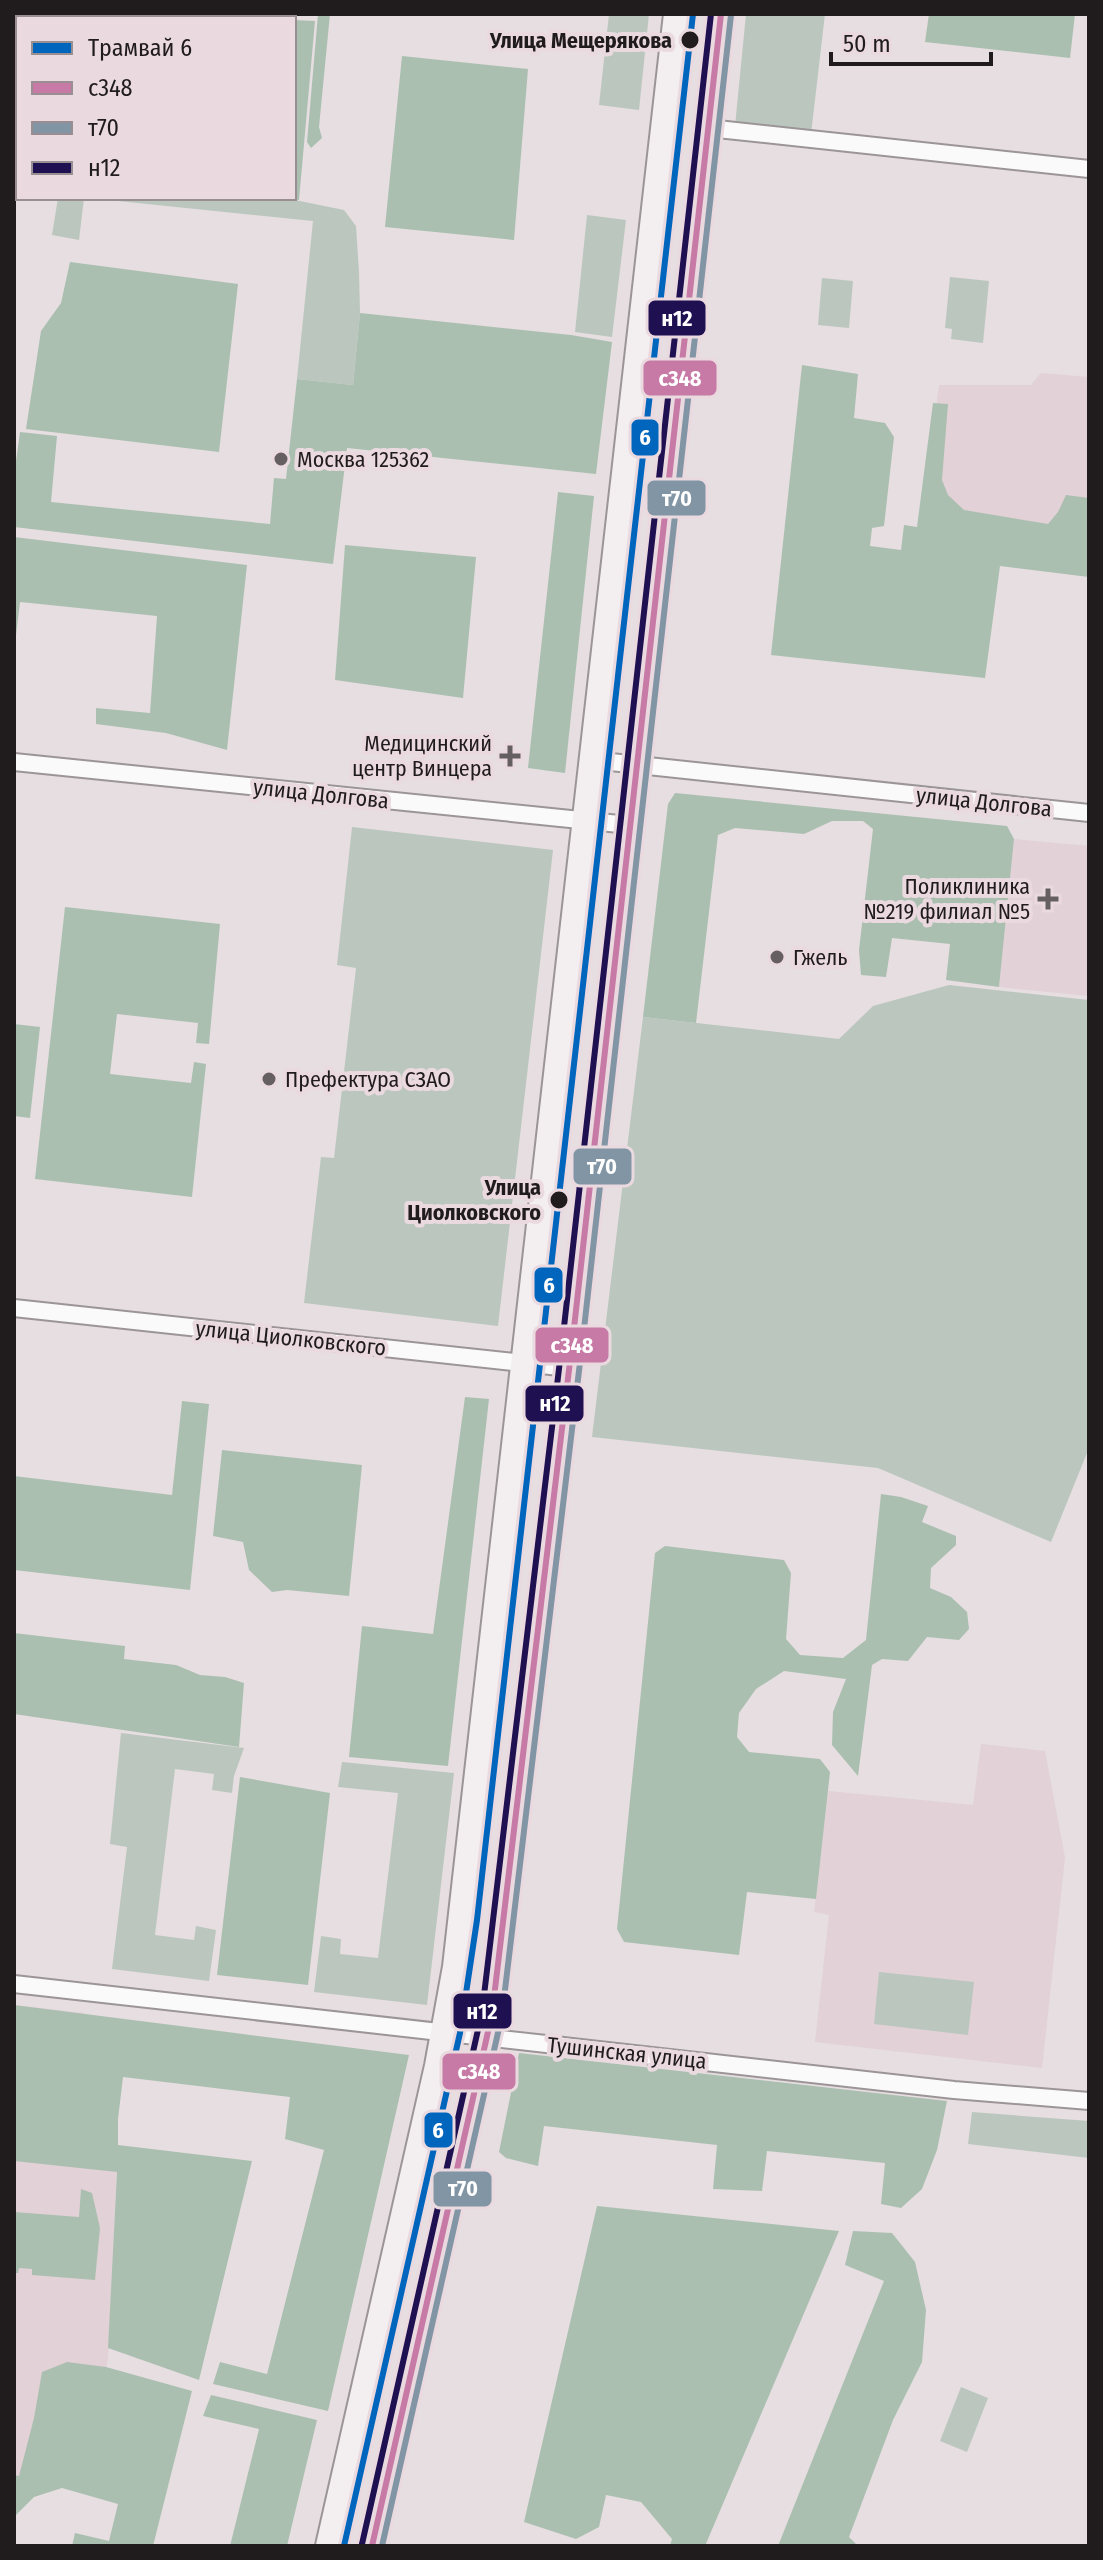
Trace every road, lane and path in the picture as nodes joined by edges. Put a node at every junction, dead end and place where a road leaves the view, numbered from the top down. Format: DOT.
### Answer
graph roads {
  1 [pos="676,14"];
  2 [pos="721,14"];
  3 [pos="708,128"];
  4 [pos="1089,169"];
  5 [pos="592,760"];
  6 [pos="14,762"];
  7 [pos="636,764"];
  8 [pos="1089,813"];
  9 [pos="585,820"];
  10 [pos="629,825"];
  11 [pos="14,1308"];
  12 [pos="525,1363"];
  13 [pos="569,1368"];
  14 [pos="14,1984"];
  15 [pos="445,2031"];
  16 [pos="487,2037"];
  17 [pos="1089,2101"];
  18 [pos="328,2546"];
  19 [pos="372,2546"];
  1 -- 5 [label="main road"];
  2 -- 3 [label="main road"];
  3 -- 4 [label="street"];
  3 -- 7 [label="main road"];
  5 -- 7 [label="street, улица Долгова"];
  5 -- 9 [label="main road"];
  6 -- 9 [label="street, улица Долгова"];
  7 -- 8 [label="street, улица Долгова"];
  7 -- 10 [label="main road"];
  9 -- 10 [label="street, улица Долгова"];
  9 -- 12 [label="main road"];
  10 -- 13 [label="main road"];
  11 -- 12 [label="street, улица Циолковского"];
  12 -- 13 [label="street, улица Циолковского"];
  12 -- 15 [label="main road"];
  13 -- 16 [label="main road"];
  14 -- 15 [label="street, Тушинская улица"];
  15 -- 16 [label="street, Тушинская улица"];
  15 -- 18 [label="main road"];
  16 -- 17 [label="street, Тушинская улица"];
  16 -- 19 [label="main road"];
}
